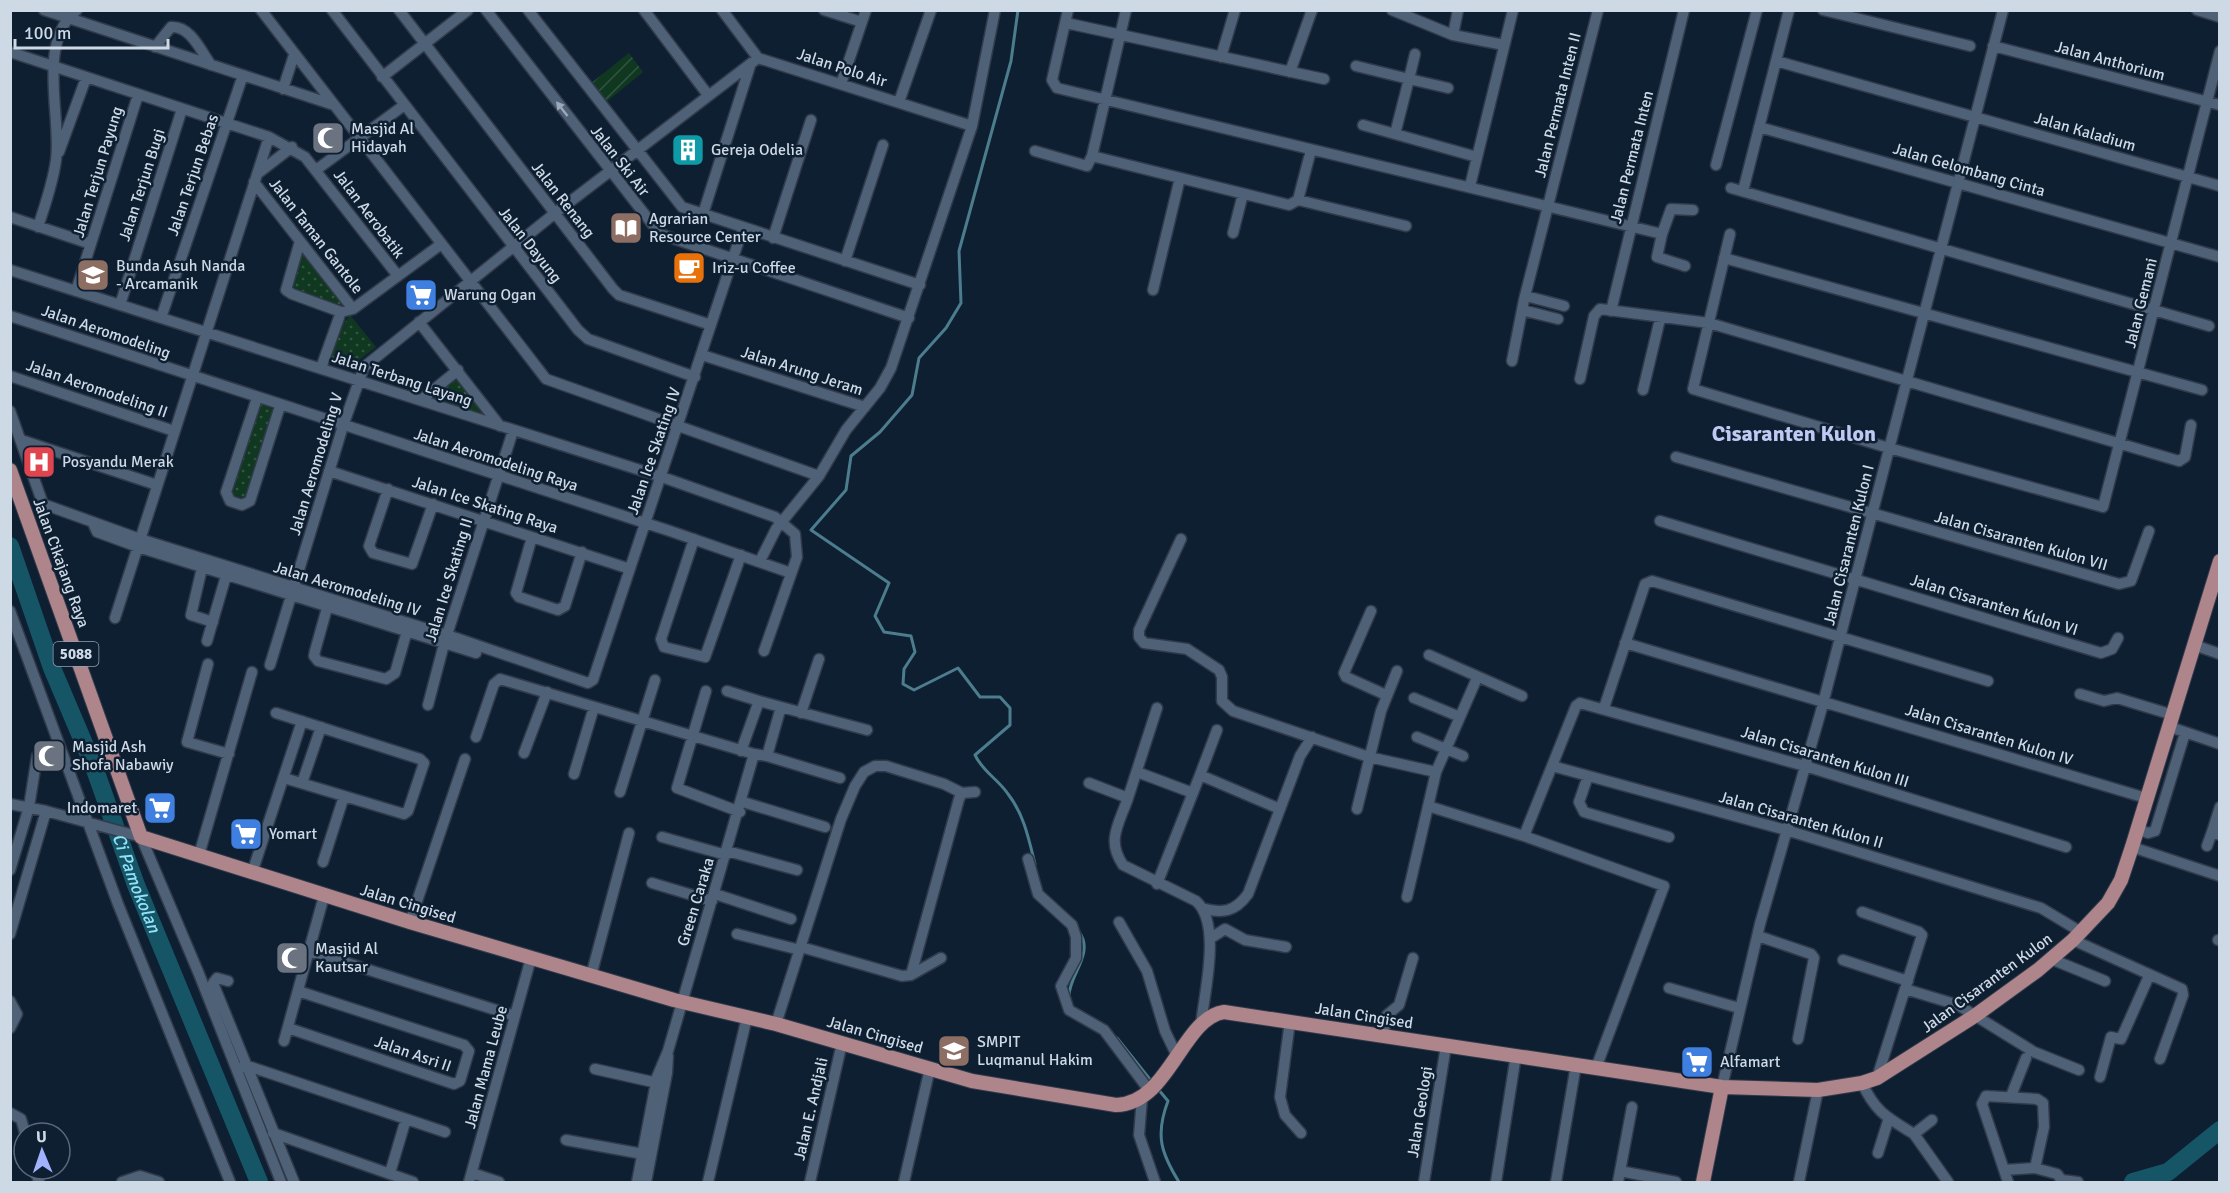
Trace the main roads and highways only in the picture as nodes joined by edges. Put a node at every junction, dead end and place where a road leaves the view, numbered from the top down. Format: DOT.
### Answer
graph roads {
  1 [pos="10,470"];
  2 [pos="2220,561"];
  3 [pos="2216,587"];
  4 [pos="138,836"];
  5 [pos="1722,1087"];
  6 [pos="1703,1182"];
  1 -- 4 [label="main road, Jalan Cikajang Raya / 5088"];
  2 -- 3 [label="main road, Jalan Cisaranten Kulon"];
  3 -- 5 [label="main road, Jalan Cisaranten Kulon"];
  4 -- 5 [label="main road, Jalan Cingised"];
  5 -- 6 [label="main road"];
}
